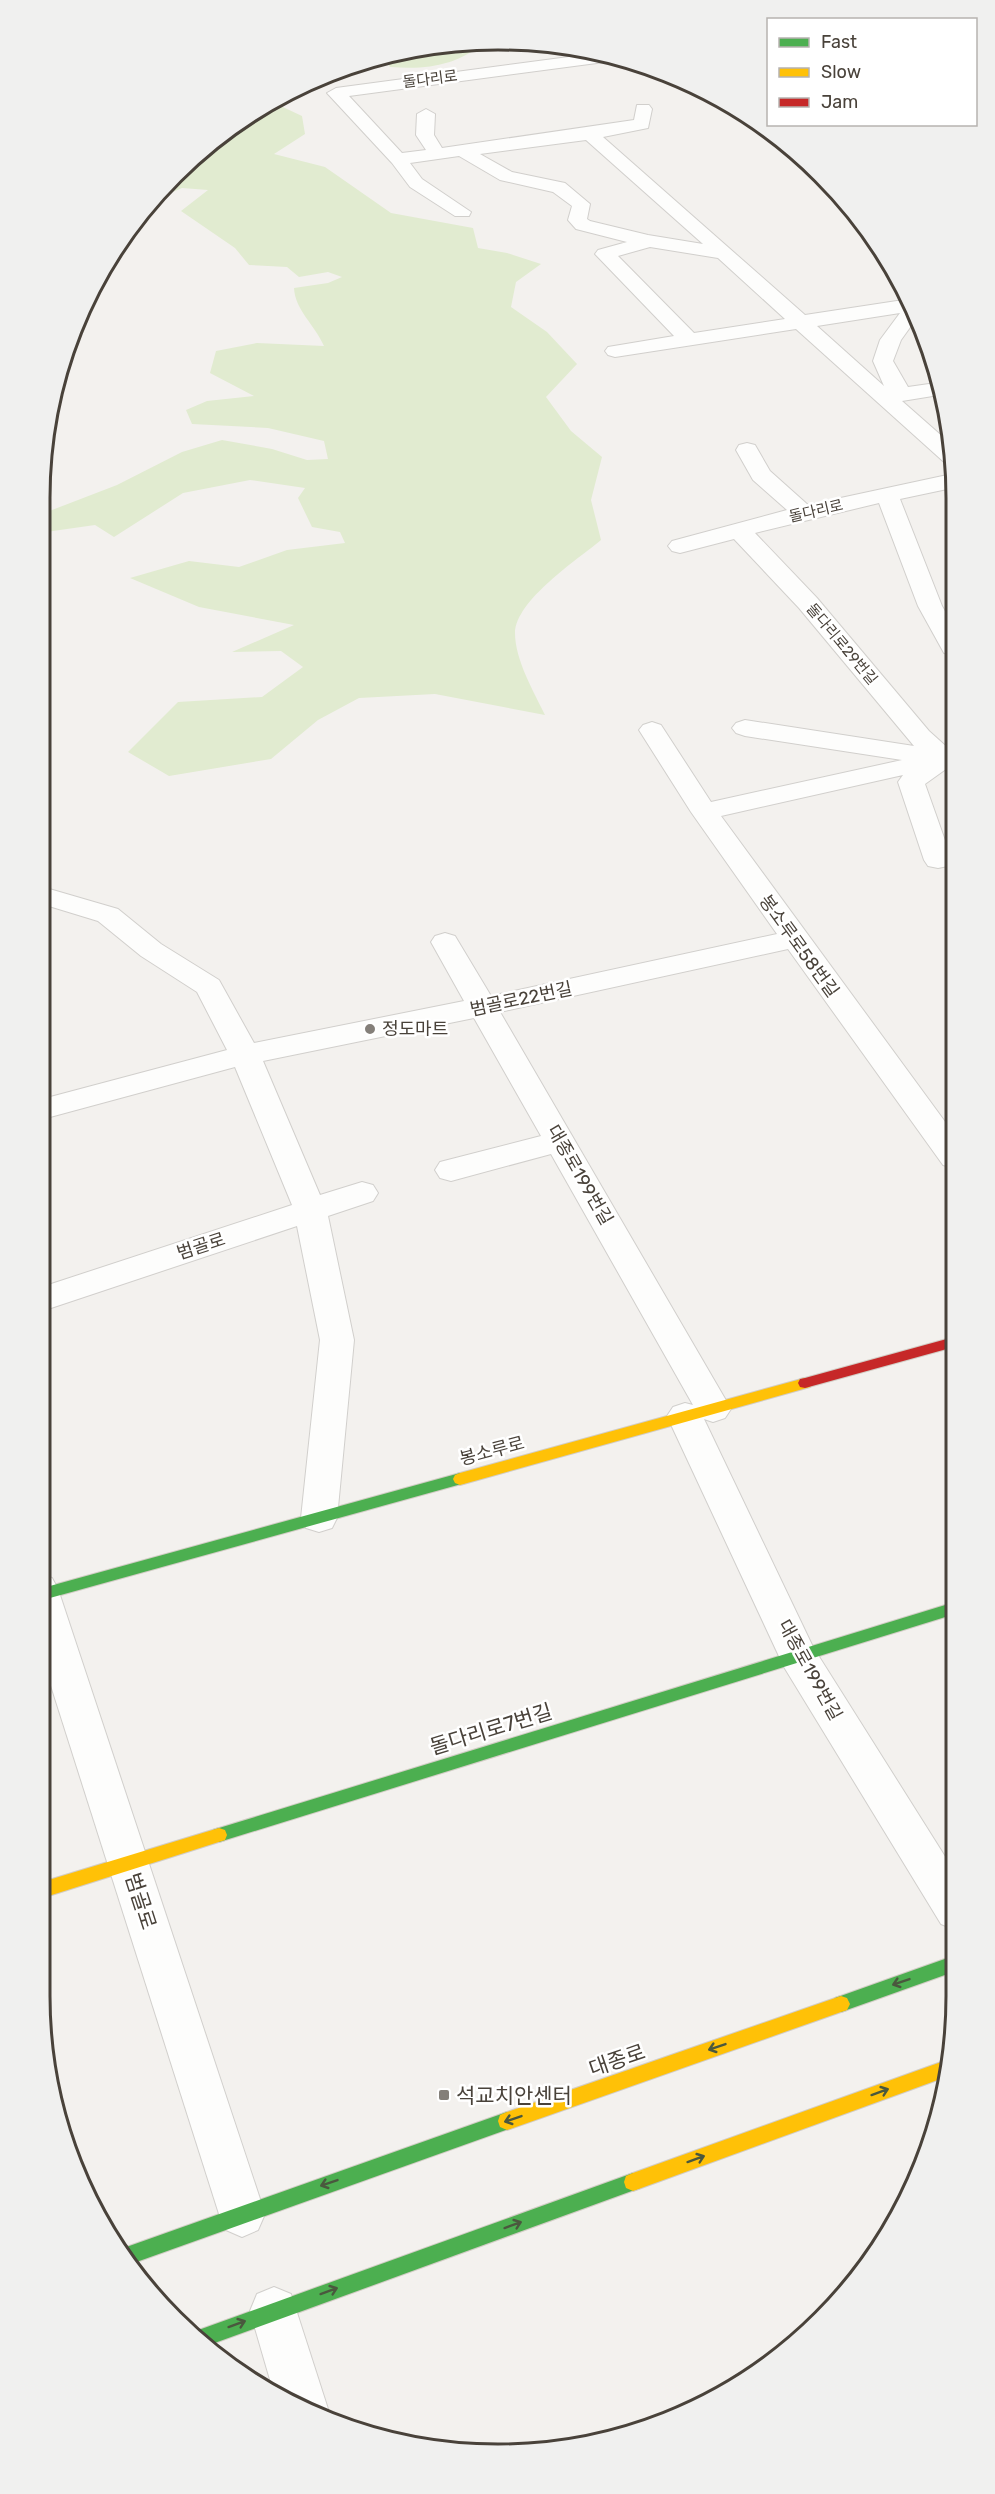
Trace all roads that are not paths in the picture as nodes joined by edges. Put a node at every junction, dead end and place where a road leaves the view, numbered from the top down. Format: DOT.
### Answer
graph roads {
  1 [pos="589,59"];
  2 [pos="643,109"];
  3 [pos="426,114"];
  4 [pos="590,134"];
  5 [pos="462,151"];
  6 [pos="437,154"];
  7 [pos="398,159"];
  8 [pos="462,212"];
  9 [pos="648,242"];
  10 [pos="726,254"];
  11 [pos="902,306"];
  12 [pos="907,316"];
  13 [pos="803,321"];
  14 [pos="689,339"];
  15 [pos="615,351"];
  16 [pos="932,390"];
  17 [pos="881,396"];
  18 [pos="941,436"];
  19 [pos="929,437"];
  20 [pos="943,449"];
  21 [pos="747,450"];
  22 [pos="945,482"];
  23 [pos="887,495"];
  24 [pos="803,513"];
  25 [pos="739,530"];
  26 [pos="680,546"];
  27 [pos="946,637"];
  28 [pos="745,728"];
  29 [pos="652,730"];
  30 [pos="946,756"];
  31 [pos="946,757"];
  32 [pos="946,757"];
  33 [pos="946,758"];
  34 [pos="704,812"];
  35 [pos="938,860"];
  36 [pos="50,897"];
  37 [pos="793,939"];
  38 [pos="445,942"];
  39 [pos="483,1007"];
  40 [pos="245,1055"];
  41 [pos="50,1107"];
  42 [pos="561,1141"];
  43 [pos="946,1146"];
  44 [pos="451,1170"];
  45 [pos="362,1193"];
  46 [pos="310,1210"];
  47 [pos="50,1296"];
  48 [pos="946,1344"];
  49 [pos="699,1412"];
  50 [pos="319,1518"];
  51 [pos="50,1590"];
  52 [pos="946,1611"];
  53 [pos="50,1623"];
  54 [pos="798,1656"];
  55 [pos="129,1863"];
  56 [pos="50,1888"];
  57 [pos="946,1895"];
  58 [pos="946,1967"];
  59 [pos="939,2071"];
  60 [pos="242,2214"];
  61 [pos="131,2254"];
  62 [pos="274,2311"];
  63 [pos="206,2336"];
  64 [pos="300,2398"];
  1 -- 7 [label="street, 돌다리로"];
  2 -- 4 [label="street"];
  3 -- 6 [label="street, 돌다리로"];
  4 -- 5 [label="street"];
  4 -- 10 [label="street"];
  5 -- 6 [label="street"];
  5 -- 9 [label="street"];
  6 -- 7 [label="street"];
  7 -- 8 [label="street, 돌다리로"];
  9 -- 10 [label="street"];
  9 -- 14 [label="street"];
  10 -- 13 [label="street"];
  11 -- 13 [label="street"];
  12 -- 17 [label="street"];
  13 -- 14 [label="street"];
  13 -- 17 [label="street"];
  14 -- 15 [label="street"];
  16 -- 17 [label="street"];
  17 -- 19 [label="street"];
  18 -- 19 [label="street"];
  19 -- 20 [label="street"];
  21 -- 24 [label="street"];
  22 -- 23 [label="street, 돌다리로"];
  23 -- 24 [label="street, 돌다리로"];
  23 -- 27 [label="street"];
  24 -- 25 [label="street, 돌다리로"];
  25 -- 26 [label="street, 돌다리로"];
  25 -- 30 [label="street, 돌다리로29번길"];
  28 -- 31 [label="street"];
  29 -- 34 [label="street, 봉소루로58번길"];
  32 -- 34 [label="street"];
  33 -- 35 [label="street"];
  34 -- 37 [label="street, 봉소루로58번길"];
  36 -- 40 [label="street"];
  37 -- 39 [label="street, 범골로22번길"];
  37 -- 43 [label="street, 봉소루로58번길"];
  38 -- 39 [label="street, 대종로199번길"];
  39 -- 40 [label="street, 범골로22번길"];
  39 -- 42 [label="street, 대종로199번길"];
  40 -- 41 [label="street, 범골로22번길"];
  40 -- 46 [label="street"];
  42 -- 44 [label="street"];
  42 -- 49 [label="street, 대종로199번길"];
  45 -- 46 [label="street, 범골로"];
  46 -- 47 [label="street, 범골로"];
  46 -- 50 [label="street"];
  48 -- 49 [label="street, 봉소루로"];
  49 -- 50 [label="street, 봉소루로"];
  49 -- 54 [label="street, 대종로199번길"];
  50 -- 51 [label="street, 봉소루로"];
  52 -- 54 [label="street, 돌다리로7번길"];
  53 -- 55 [label="street, 범골로"];
  54 -- 55 [label="street, 돌다리로7번길"];
  54 -- 57 [label="street, 대종로199번길"];
  55 -- 56 [label="street, 돌다리로7번길"];
  55 -- 60 [label="street, 범골로"];
  58 -- 60 [label="street, 대종로, one-way"];
  62 -- 59 [label="street, one-way"];
  60 -- 61 [label="street, 대종로"];
  63 -- 62 [label="street, one-way"];
  62 -- 64 [label="street"];
}
